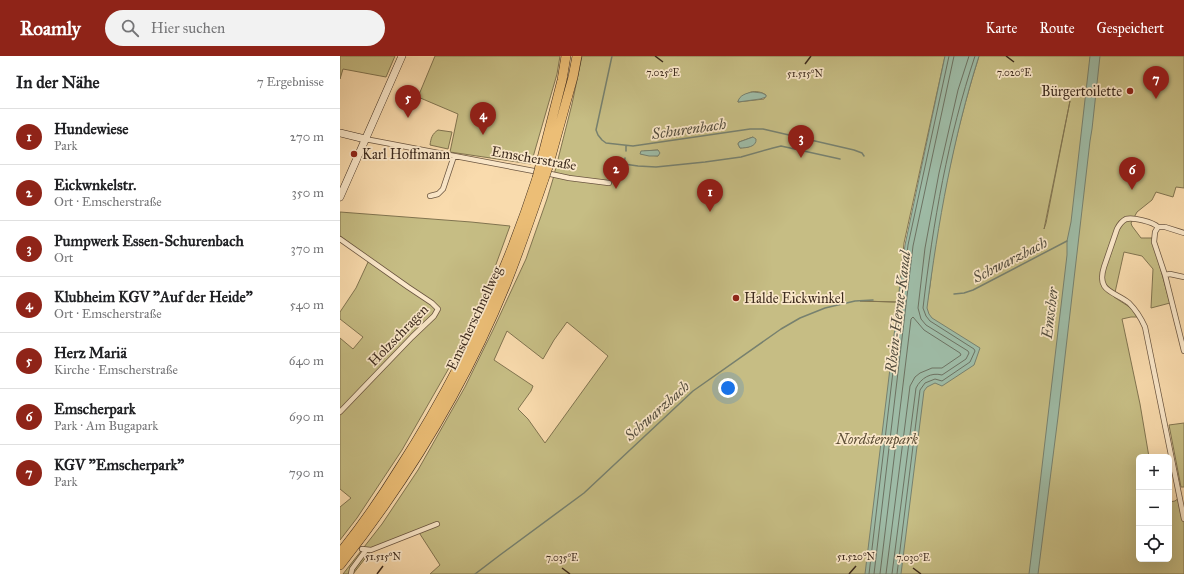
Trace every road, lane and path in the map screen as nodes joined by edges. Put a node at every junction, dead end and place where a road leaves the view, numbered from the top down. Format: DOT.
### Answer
graph roads {
  1 [pos="402,56"];
  2 [pos="566,56"];
  3 [pos="577,56"];
  4 [pos="340,133"];
  5 [pos="366,139"];
  6 [pos="454,156"];
  7 [pos="544,167"];
  8 [pos="609,183"];
  9 [pos="430,196"];
  10 [pos="340,197"];
  11 [pos="1158,227"];
  12 [pos="1184,233"];
  13 [pos="340,239"];
  14 [pos="519,240"];
  15 [pos="1165,275"];
  16 [pos="1184,277"];
  17 [pos="1184,350"];
  18 [pos="340,412"];
  19 [pos="1184,518"];
  20 [pos="437,524"];
  21 [pos="340,553"];
  22 [pos="340,565"];
  23 [pos="351,574"];
  1 -- 5 [label="street"];
  2 -- 7 [label="highway, Emscherschnellweg"];
  3 -- 7 [label="highway, Emscherschnellweg"];
  4 -- 5 [label="street, Emscherstraße"];
  5 -- 6 [label="street, Emscherstraße"];
  5 -- 10 [label="street"];
  6 -- 8 [label="street, Emscherstraße"];
  6 -- 9 [label="street"];
  7 -- 14 [label="highway, Emscherschnellweg, bridge"];
  11 -- 12 [label="street"];
  11 -- 15 [label="street"];
  11 -- 19 [label="street"];
  13 -- 18 [label="street, Holzschragen"];
  14 -- 21 [label="highway, Emscherschnellweg"];
  14 -- 22 [label="highway, Emscherschnellweg"];
  15 -- 16 [label="street"];
  15 -- 17 [label="street"];
  20 -- 23 [label="street"];
}
